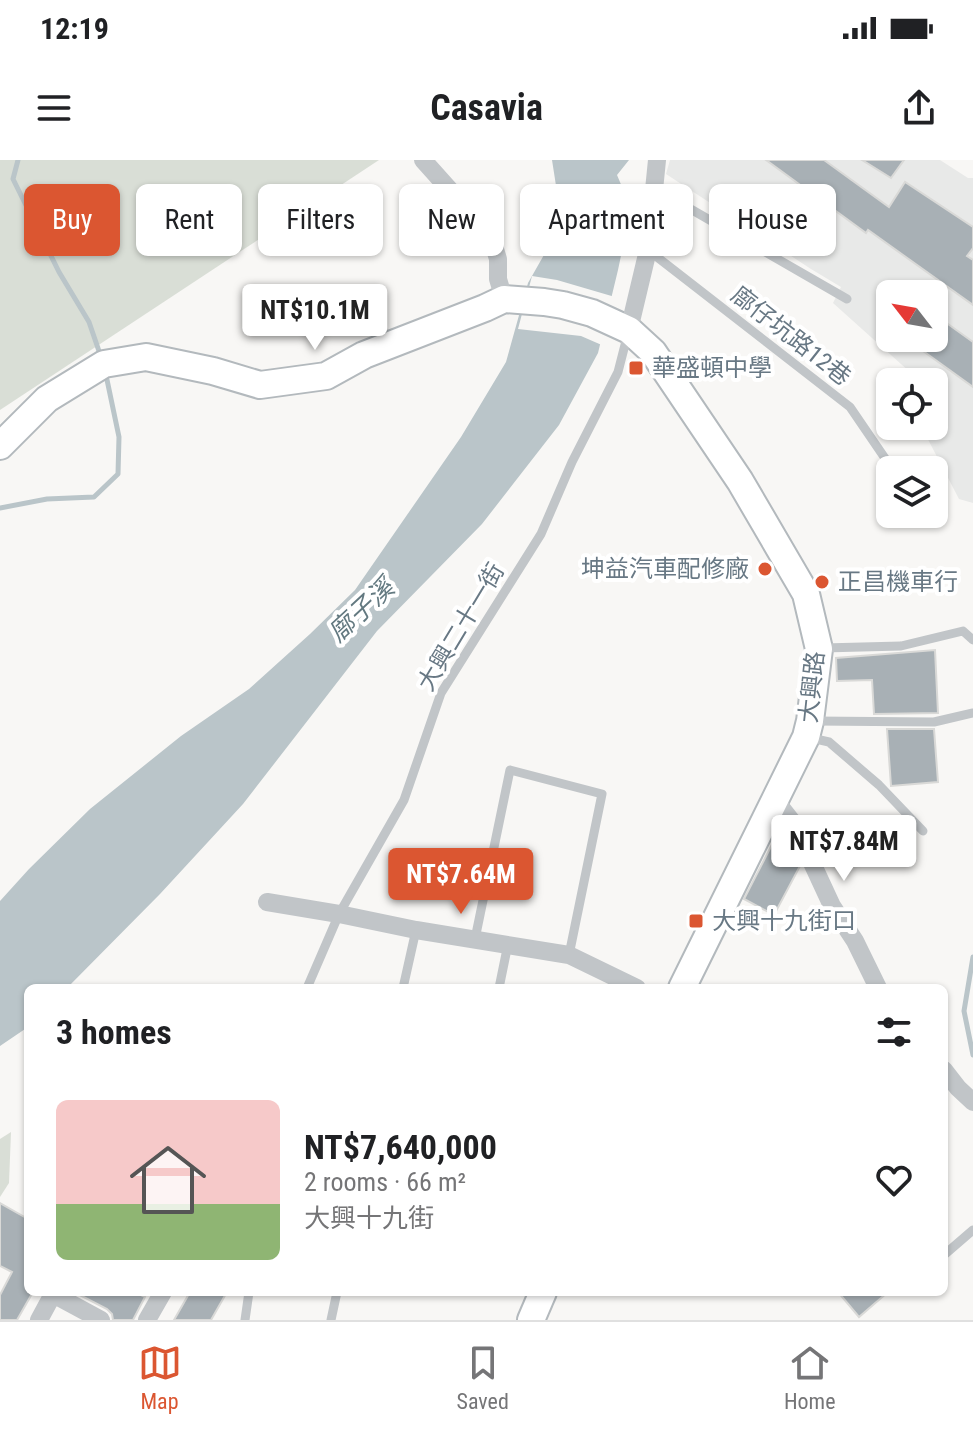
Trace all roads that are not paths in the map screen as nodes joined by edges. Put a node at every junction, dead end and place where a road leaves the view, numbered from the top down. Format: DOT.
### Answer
graph roads {
  1 [pos="423,160"];
  2 [pos="657,160"];
  3 [pos="654,184"];
  4 [pos="693,210"];
  5 [pos="646,256"];
  6 [pos="656,256"];
  7 [pos="847,299"];
  8 [pos="509,300"];
  9 [pos="624,327"];
  10 [pos="0,446"];
  11 [pos="883,456"];
  12 [pos="973,640"];
  13 [pos="819,649"];
  14 [pos="973,713"];
  15 [pos="808,729"];
  16 [pos="776,801"];
  17 [pos="923,831"];
  18 [pos="267,902"];
  19 [pos="339,914"];
  20 [pos="416,930"];
  21 [pos="475,939"];
  22 [pos="508,944"];
  23 [pos="569,955"];
  24 [pos="309,984"];
  25 [pos="404,984"];
  26 [pos="500,984"];
  27 [pos="629,984"];
  28 [pos="684,984"];
  29 [pos="876,984"];
  30 [pos="948,1076"];
  31 [pos="973,1102"];
  32 [pos="973,1230"];
  33 [pos="948,1252"];
  34 [pos="52,1296"];
  35 [pos="57,1296"];
  36 [pos="161,1296"];
  37 [pos="248,1296"];
  38 [pos="336,1296"];
  39 [pos="541,1296"];
  40 [pos="39,1320"];
  41 [pos="101,1320"];
  42 [pos="147,1320"];
  43 [pos="245,1320"];
  44 [pos="331,1320"];
  45 [pos="531,1320"];
  1 -- 8 [label="street"];
  2 -- 3 [label="street"];
  4 -- 7 [label="lane"];
  5 -- 9 [label="street"];
  6 -- 11 [label="lane, 廍仔坑路12巷"];
  8 -- 9 [label="main road"];
  8 -- 10 [label="main road"];
  9 -- 13 [label="main road, 大興路"];
  9 -- 19 [label="lane, 大興二十一街"];
  12 -- 13 [label="lane"];
  13 -- 15 [label="main road, 大興路"];
  14 -- 15 [label="lane"];
  15 -- 16 [label="main road, 大興路"];
  15 -- 17 [label="lane"];
  16 -- 28 [label="main road, 大興路"];
  16 -- 29 [label="street"];
  18 -- 19 [label="street"];
  19 -- 20 [label="street"];
  19 -- 24 [label="lane, 大興二十一街"];
  20 -- 21 [label="street"];
  20 -- 25 [label="lane"];
  21 -- 22 [label="street"];
  21 -- 23 [label="lane"];
  22 -- 23 [label="street"];
  22 -- 26 [label="lane"];
  23 -- 27 [label="street"];
  30 -- 31 [label="street"];
  32 -- 33 [label="lane"];
  34 -- 40 [label="street"];
  35 -- 41 [label="street"];
  36 -- 42 [label="street"];
  37 -- 43 [label="lane"];
  38 -- 44 [label="lane"];
  39 -- 45 [label="main road"];
}
